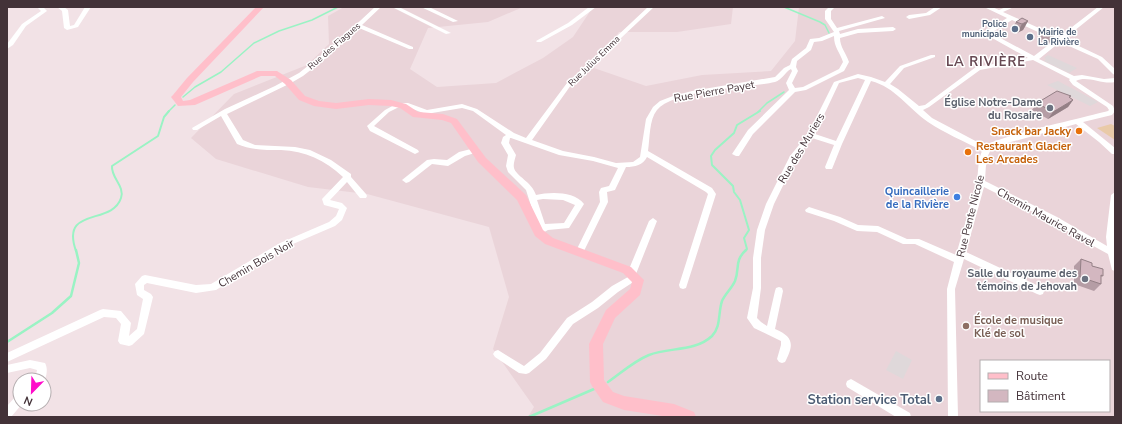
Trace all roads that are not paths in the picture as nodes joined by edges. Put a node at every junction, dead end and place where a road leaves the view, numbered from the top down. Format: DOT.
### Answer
graph roads {
  1 [pos="40,7"];
  2 [pos="60,7"];
  3 [pos="88,7"];
  4 [pos="260,7"];
  5 [pos="378,7"];
  6 [pos="395,7"];
  7 [pos="424,7"];
  8 [pos="593,7"];
  9 [pos="651,7"];
  10 [pos="832,7"];
  11 [pos="939,7"];
  12 [pos="987,7"];
  13 [pos="1011,7"];
  14 [pos="1099,7"];
  15 [pos="999,12"];
  16 [pos="909,17"];
  17 [pos="882,18"];
  18 [pos="1012,18"];
  19 [pos="455,21"];
  20 [pos="358,25"];
  21 [pos="893,29"];
  22 [pos="448,33"];
  23 [pos="836,33"];
  24 [pos="1060,40"];
  25 [pos="538,41"];
  26 [pos="7,47"];
  27 [pos="411,48"];
  28 [pos="932,56"];
  29 [pos="1033,58"];
  30 [pos="1104,61"];
  31 [pos="1115,65"];
  32 [pos="793,68"];
  33 [pos="1115,73"];
  34 [pos="869,78"];
  35 [pos="1074,78"];
  36 [pos="833,80"];
  37 [pos="1115,80"];
  38 [pos="288,82"];
  39 [pos="886,84"];
  40 [pos="793,90"];
  41 [pos="398,105"];
  42 [pos="1113,108"];
  43 [pos="918,109"];
  44 [pos="226,110"];
  45 [pos="1078,122"];
  46 [pos="195,128"];
  47 [pos="511,135"];
  48 [pos="811,135"];
  49 [pos="528,140"];
  50 [pos="838,144"];
  51 [pos="1114,149"];
  52 [pos="475,150"];
  53 [pos="986,150"];
  54 [pos="415,152"];
  55 [pos="644,152"];
  56 [pos="736,154"];
  57 [pos="623,166"];
  58 [pos="829,167"];
  59 [pos="348,176"];
  60 [pos="406,180"];
  61 [pos="981,182"];
  62 [pos="1115,195"];
  63 [pos="363,196"];
  64 [pos="532,198"];
  65 [pos="809,210"];
  66 [pos="653,221"];
  67 [pos="541,231"];
  68 [pos="1112,252"];
  69 [pos="579,253"];
  70 [pos="960,257"];
  71 [pos="1115,268"];
  72 [pos="633,276"];
  73 [pos="683,285"];
  74 [pos="779,291"];
  75 [pos="1040,291"];
  76 [pos="770,331"];
  77 [pos="498,354"];
  78 [pos="7,358"];
  79 [pos="782,359"];
  80 [pos="7,369"];
  81 [pos="41,372"];
  82 [pos="851,384"];
  83 [pos="689,417"];
  84 [pos="906,417"];
  85 [pos="953,417"];
  1 -- 26 [label="street"];
  2 -- 3 [label="street"];
  4 -- 38 [label="main road"];
  5 -- 20 [label="street, Rue des Fiagues"];
  6 -- 22 [label="street"];
  7 -- 19 [label="street"];
  8 -- 25 [label="street"];
  9 -- 49 [label="street, Rue Julius Emma"];
  10 -- 23 [label="street"];
  11 -- 16 [label="street"];
  12 -- 15 [label="street"];
  13 -- 15 [label="street"];
  14 -- 24 [label="street"];
  15 -- 18 [label="street"];
  17 -- 23 [label="street"];
  18 -- 24 [label="street"];
  18 -- 29 [label="street"];
  20 -- 27 [label="street"];
  20 -- 38 [label="street, Rue des Fiagues"];
  21 -- 23 [label="street"];
  23 -- 32 [label="street"];
  23 -- 36 [label="street"];
  24 -- 29 [label="street"];
  24 -- 30 [label="street"];
  28 -- 39 [label="street"];
  29 -- 35 [label="street"];
  29 -- 43 [label="street"];
  30 -- 31 [label="street"];
  30 -- 33 [label="street"];
  32 -- 40 [label="street"];
  32 -- 55 [label="street, Rue Pierre Payet"];
  34 -- 36 [label="street"];
  34 -- 39 [label="street"];
  34 -- 50 [label="street"];
  35 -- 37 [label="street"];
  35 -- 42 [label="street"];
  36 -- 40 [label="street"];
  36 -- 48 [label="street, Rue des Muriers"];
  38 -- 41 [label="main road"];
  38 -- 44 [label="street"];
  39 -- 43 [label="street"];
  40 -- 56 [label="street"];
  41 -- 47 [label="street"];
  41 -- 52 [label="main road"];
  41 -- 54 [label="street"];
  42 -- 45 [label="street"];
  43 -- 53 [label="street"];
  44 -- 46 [label="street"];
  44 -- 59 [label="street"];
  45 -- 51 [label="street"];
  45 -- 53 [label="street"];
  47 -- 49 [label="street"];
  47 -- 64 [label="street"];
  48 -- 50 [label="street"];
  48 -- 76 [label="street, Rue des Muriers"];
  49 -- 57 [label="street"];
  50 -- 58 [label="street"];
  52 -- 60 [label="street"];
  52 -- 67 [label="main road"];
  53 -- 61 [label="street, Rue Pente Nicole"];
  55 -- 57 [label="street"];
  55 -- 73 [label="street"];
  57 -- 69 [label="street"];
  59 -- 63 [label="street"];
  59 -- 78 [label="street, Chemin Bois Noir"];
  61 -- 68 [label="street, Chemin Maurice Ravel"];
  61 -- 70 [label="street, Rue Pente Nicole"];
  62 -- 68 [label="street"];
  64 -- 67 [label="street"];
  64 -- 67 [label="street"];
  65 -- 70 [label="street"];
  66 -- 72 [label="street"];
  67 -- 69 [label="main road"];
  68 -- 71 [label="street"];
  69 -- 72 [label="main road"];
  70 -- 75 [label="street"];
  70 -- 85 [label="street, Rue Pente Nicole"];
  72 -- 77 [label="street"];
  72 -- 83 [label="main road"];
  74 -- 76 [label="street"];
  76 -- 79 [label="street, Rue des Muriers"];
  80 -- 81 [label="street"];
  82 -- 84 [label="street"];
}
